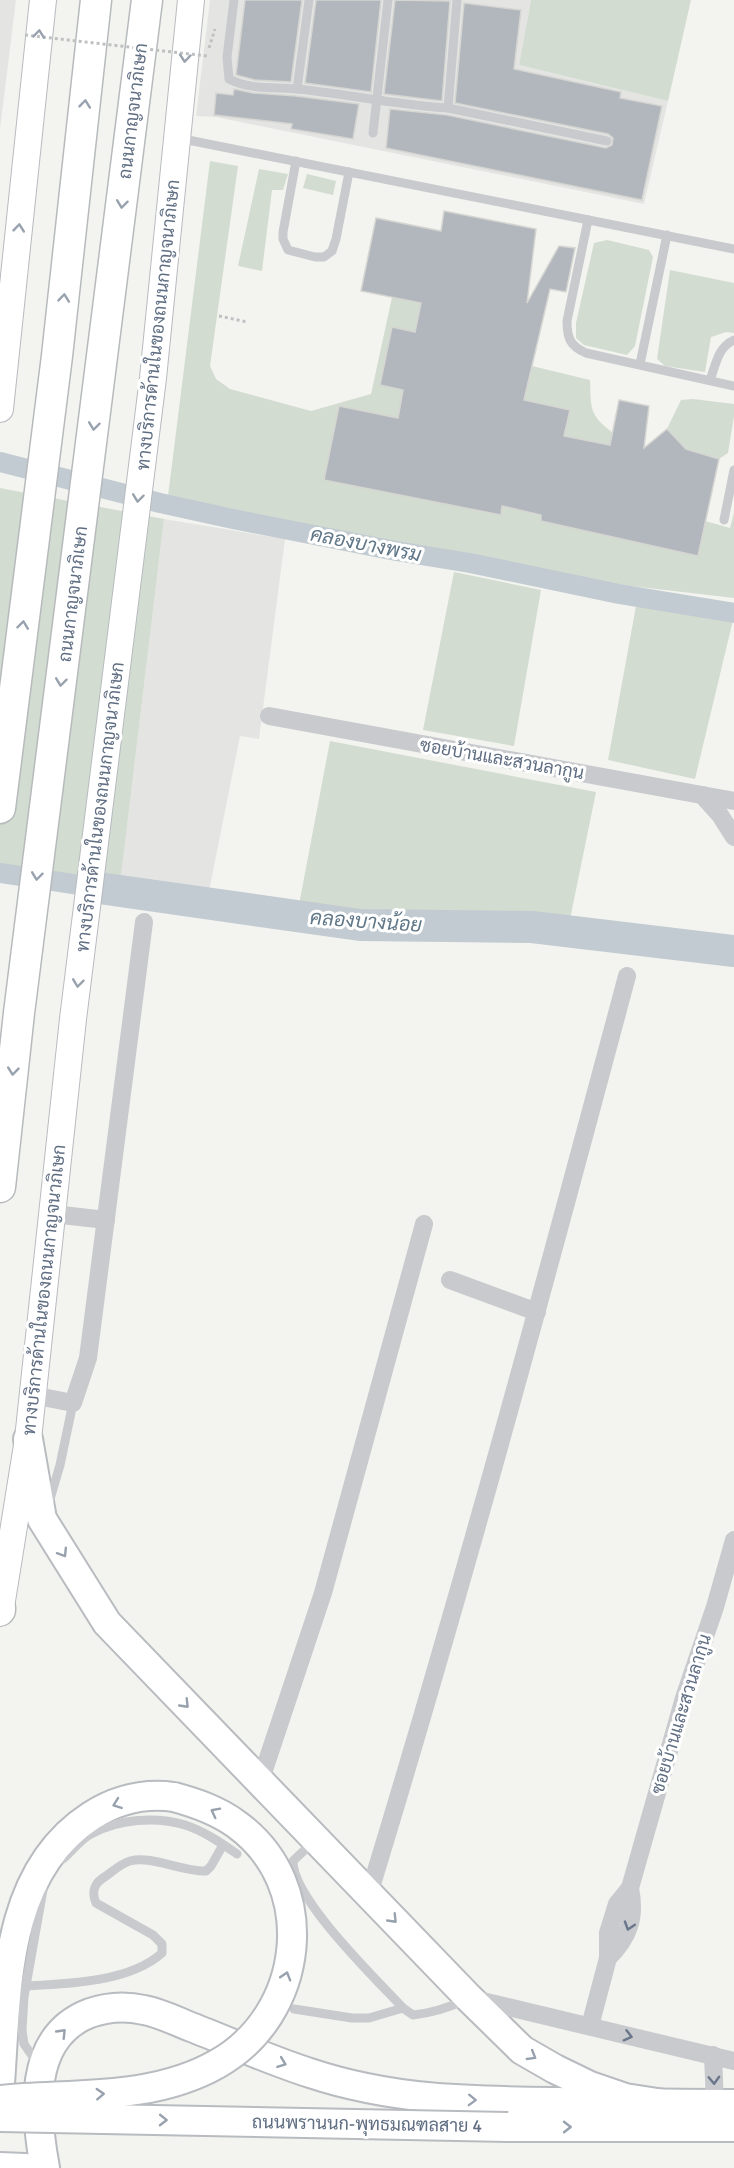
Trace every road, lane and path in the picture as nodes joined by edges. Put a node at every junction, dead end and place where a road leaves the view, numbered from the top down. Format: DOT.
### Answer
graph roads {
  1 [pos="43,0"];
  2 [pos="96,0"];
  3 [pos="147,0"];
  4 [pos="191,0"];
  5 [pos="234,0"];
  6 [pos="309,0"];
  7 [pos="388,0"];
  8 [pos="457,0"];
  9 [pos="218,22"];
  10 [pos="25,35"];
  11 [pos="297,89"];
  12 [pos="376,101"];
  13 [pos="448,108"];
  14 [pos="373,133"];
  15 [pos="178,138"];
  16 [pos="607,141"];
  17 [pos="296,161"];
  18 [pos="349,172"];
  19 [pos="588,220"];
  20 [pos="667,236"];
  21 [pos="734,249"];
  22 [pos="219,316"];
  23 [pos="247,322"];
  24 [pos="734,340"];
  25 [pos="640,364"];
  26 [pos="711,380"];
  27 [pos="734,386"];
  28 [pos="0,409"];
  29 [pos="734,470"];
  30 [pos="724,520"];
  31 [pos="269,716"];
  32 [pos="702,795"];
  33 [pos="734,801"];
  34 [pos="0,808"];
  35 [pos="734,837"];
  36 [pos="144,922"];
  37 [pos="627,976"];
  38 [pos="0,1187"];
  39 [pos="53,1214"];
  40 [pos="106,1220"];
  41 [pos="424,1224"];
  42 [pos="450,1280"];
  43 [pos="537,1312"];
  44 [pos="32,1395"];
  45 [pos="73,1403"];
  46 [pos="28,1438"];
  47 [pos="42,1519"];
  48 [pos="734,1540"];
  49 [pos="0,1610"];
  50 [pos="260,1782"];
  51 [pos="316,1840"];
  52 [pos="223,1845"];
  53 [pos="237,1854"];
  54 [pos="52,1869"];
  55 [pos="47,1880"];
  56 [pos="369,1894"];
  57 [pos="26,1986"];
  58 [pos="469,1998"];
  59 [pos="403,2008"];
  60 [pos="294,2009"];
  61 [pos="590,2026"];
  62 [pos="713,2055"];
  63 [pos="734,2061"];
  64 [pos="41,2069"];
  65 [pos="0,2083"];
  66 [pos="0,2100"];
  67 [pos="664,2104"];
  68 [pos="724,2104"];
  69 [pos="0,2117"];
  70 [pos="734,2127"];
  71 [pos="1,2167"];
  72 [pos="25,2168"];
  73 [pos="45,2168"];
  28 -- 1 [label="main road, one-way"];
  34 -- 2 [label="highway, one-way"];
  3 -- 38 [label="highway, ถนนกาญจนาภิเษก, one-way"];
  4 -- 15 [label="main road, ทางบริการด้านในของถนนกาญจนาภิเษก, one-way"];
  5 -- 11 [label="lane"];
  6 -- 11 [label="lane"];
  7 -- 12 [label="lane"];
  8 -- 13 [label="lane"];
  9 -- 10 [label="path, bridge"];
  11 -- 12 [label="lane"];
  12 -- 13 [label="lane"];
  12 -- 14 [label="lane"];
  13 -- 16 [label="lane"];
  15 -- 17 [label="lane"];
  15 -- 39 [label="main road, ทางบริการด้านในของถนนกาญจนาภิเษก, one-way"];
  17 -- 18 [label="lane"];
  17 -- 18 [label="lane"];
  18 -- 19 [label="lane"];
  19 -- 20 [label="lane"];
  19 -- 25 [label="lane"];
  20 -- 21 [label="lane"];
  20 -- 25 [label="lane"];
  22 -- 23 [label="path"];
  24 -- 26 [label="lane"];
  25 -- 26 [label="lane"];
  26 -- 27 [label="lane"];
  29 -- 30 [label="lane"];
  31 -- 32 [label="street, ซอยบ้านและสวนลากูน"];
  32 -- 33 [label="street, ซอยบ้านและสวนลากูน"];
  32 -- 35 [label="street"];
  36 -- 40 [label="street"];
  37 -- 43 [label="street"];
  39 -- 40 [label="street"];
  39 -- 44 [label="main road, ทางบริการด้านในของถนนกาญจนาภิเษก"];
  40 -- 45 [label="street"];
  41 -- 50 [label="street"];
  42 -- 43 [label="street"];
  43 -- 56 [label="street"];
  44 -- 45 [label="street"];
  44 -- 46 [label="main road, ทางบริการด้านในของถนนกาญจนาภิเษก"];
  45 -- 47 [label="lane"];
  46 -- 47 [label="main road"];
  46 -- 49 [label="main road, ทางบริการด้านในของถนนกาญจนาภิเษก"];
  47 -- 50 [label="main road, one-way"];
  48 -- 61 [label="street, ซอยบ้านและสวนลากูน"];
  50 -- 51 [label="main road"];
  51 -- 56 [label="main road"];
  51 -- 59 [label="lane"];
  52 -- 53 [label="lane"];
  52 -- 54 [label="lane"];
  52 -- 57 [label="lane"];
  55 -- 57 [label="lane"];
  56 -- 58 [label="main road, one-way"];
  57 -- 64 [label="lane"];
  58 -- 59 [label="lane"];
  58 -- 61 [label="street"];
  58 -- 67 [label="main road, one-way"];
  59 -- 60 [label="lane"];
  61 -- 62 [label="street, one-way"];
  62 -- 63 [label="street"];
  62 -- 68 [label="street, one-way"];
  64 -- 67 [label="main road, one-way"];
  64 -- 73 [label="main road"];
  66 -- 65 [label="main road, one-way, bridge"];
  67 -- 68 [label="main road"];
  69 -- 70 [label="main road, ถนนพรานนก-พุทธมณฑลสาย 4, one-way, bridge"];
  71 -- 72 [label="main road"];
}
